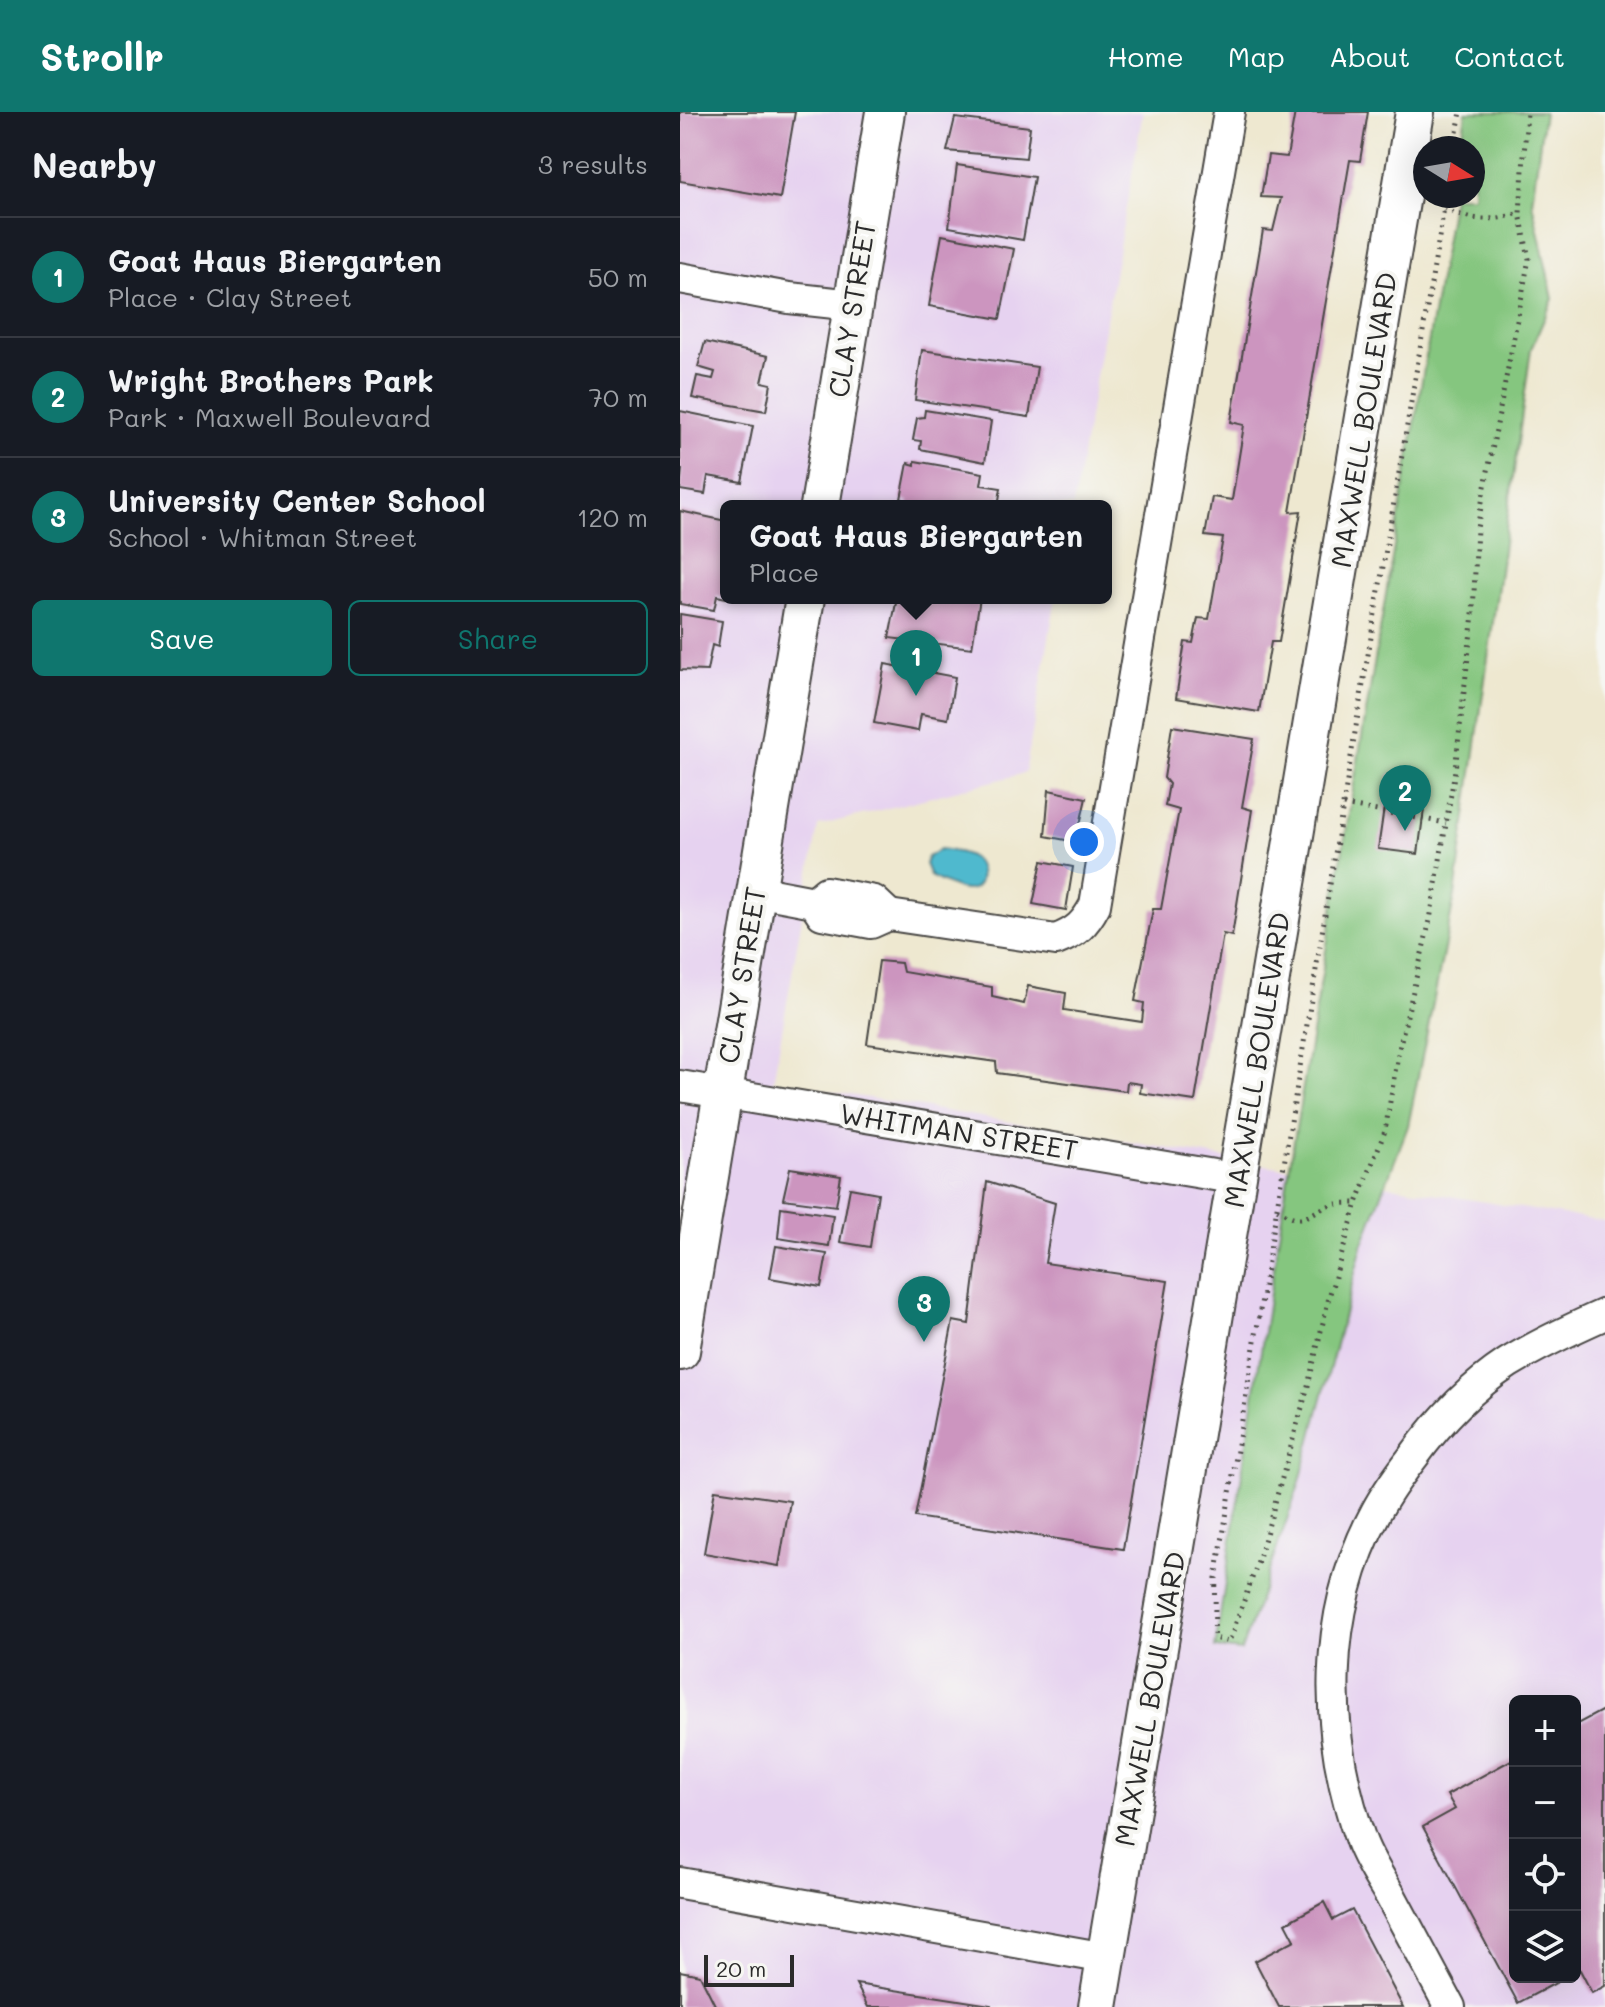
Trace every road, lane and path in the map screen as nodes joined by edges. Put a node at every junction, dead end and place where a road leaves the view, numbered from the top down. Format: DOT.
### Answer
graph roads {
  1 [pos="885,112"];
  2 [pos="1229,112"];
  3 [pos="1415,112"];
  4 [pos="1461,112"];
  5 [pos="1527,112"];
  6 [pos="1456,136"];
  7 [pos="1444,209"];
  8 [pos="1520,213"];
  9 [pos="680,278"];
  10 [pos="853,305"];
  11 [pos="821,500"];
  12 [pos="804,604"];
  13 [pos="1343,805"];
  14 [pos="1446,823"];
  15 [pos="756,891"];
  16 [pos="680,1086"];
  17 [pos="723,1093"];
  18 [pos="1238,1179"];
  19 [pos="1357,1203"];
  20 [pos="1277,1209"];
  21 [pos="1605,1314"];
  22 [pos="680,1351"];
  23 [pos="680,1883"];
  24 [pos="1106,1958"];
  25 [pos="1098,2007"];
  26 [pos="1450,2007"];
  1 -- 10 [label="main road, CLAY STREET"];
  2 -- 15 [label="street"];
  3 -- 18 [label="main road, MAXWELL BOULEVARD"];
  4 -- 6 [label="path"];
  5 -- 8 [label="path"];
  7 -- 8 [label="path"];
  7 -- 13 [label="path"];
  8 -- 14 [label="path"];
  9 -- 10 [label="street"];
  10 -- 11 [label="main road, CLAY STREET"];
  12 -- 15 [label="main road, CLAY STREET"];
  13 -- 14 [label="path"];
  13 -- 20 [label="path"];
  14 -- 19 [label="path"];
  15 -- 17 [label="main road, CLAY STREET"];
  16 -- 17 [label="street, WHITMAN STREET"];
  17 -- 18 [label="street, WHITMAN STREET"];
  17 -- 22 [label="main road, CLAY STREET"];
  18 -- 24 [label="main road, MAXWELL BOULEVARD"];
  19 -- 20 [label="path"];
  19 -- 20 [label="path"];
  21 -- 26 [label="street"];
  23 -- 24 [label="street"];
  24 -- 25 [label="main road, MAXWELL BOULEVARD"];
}
